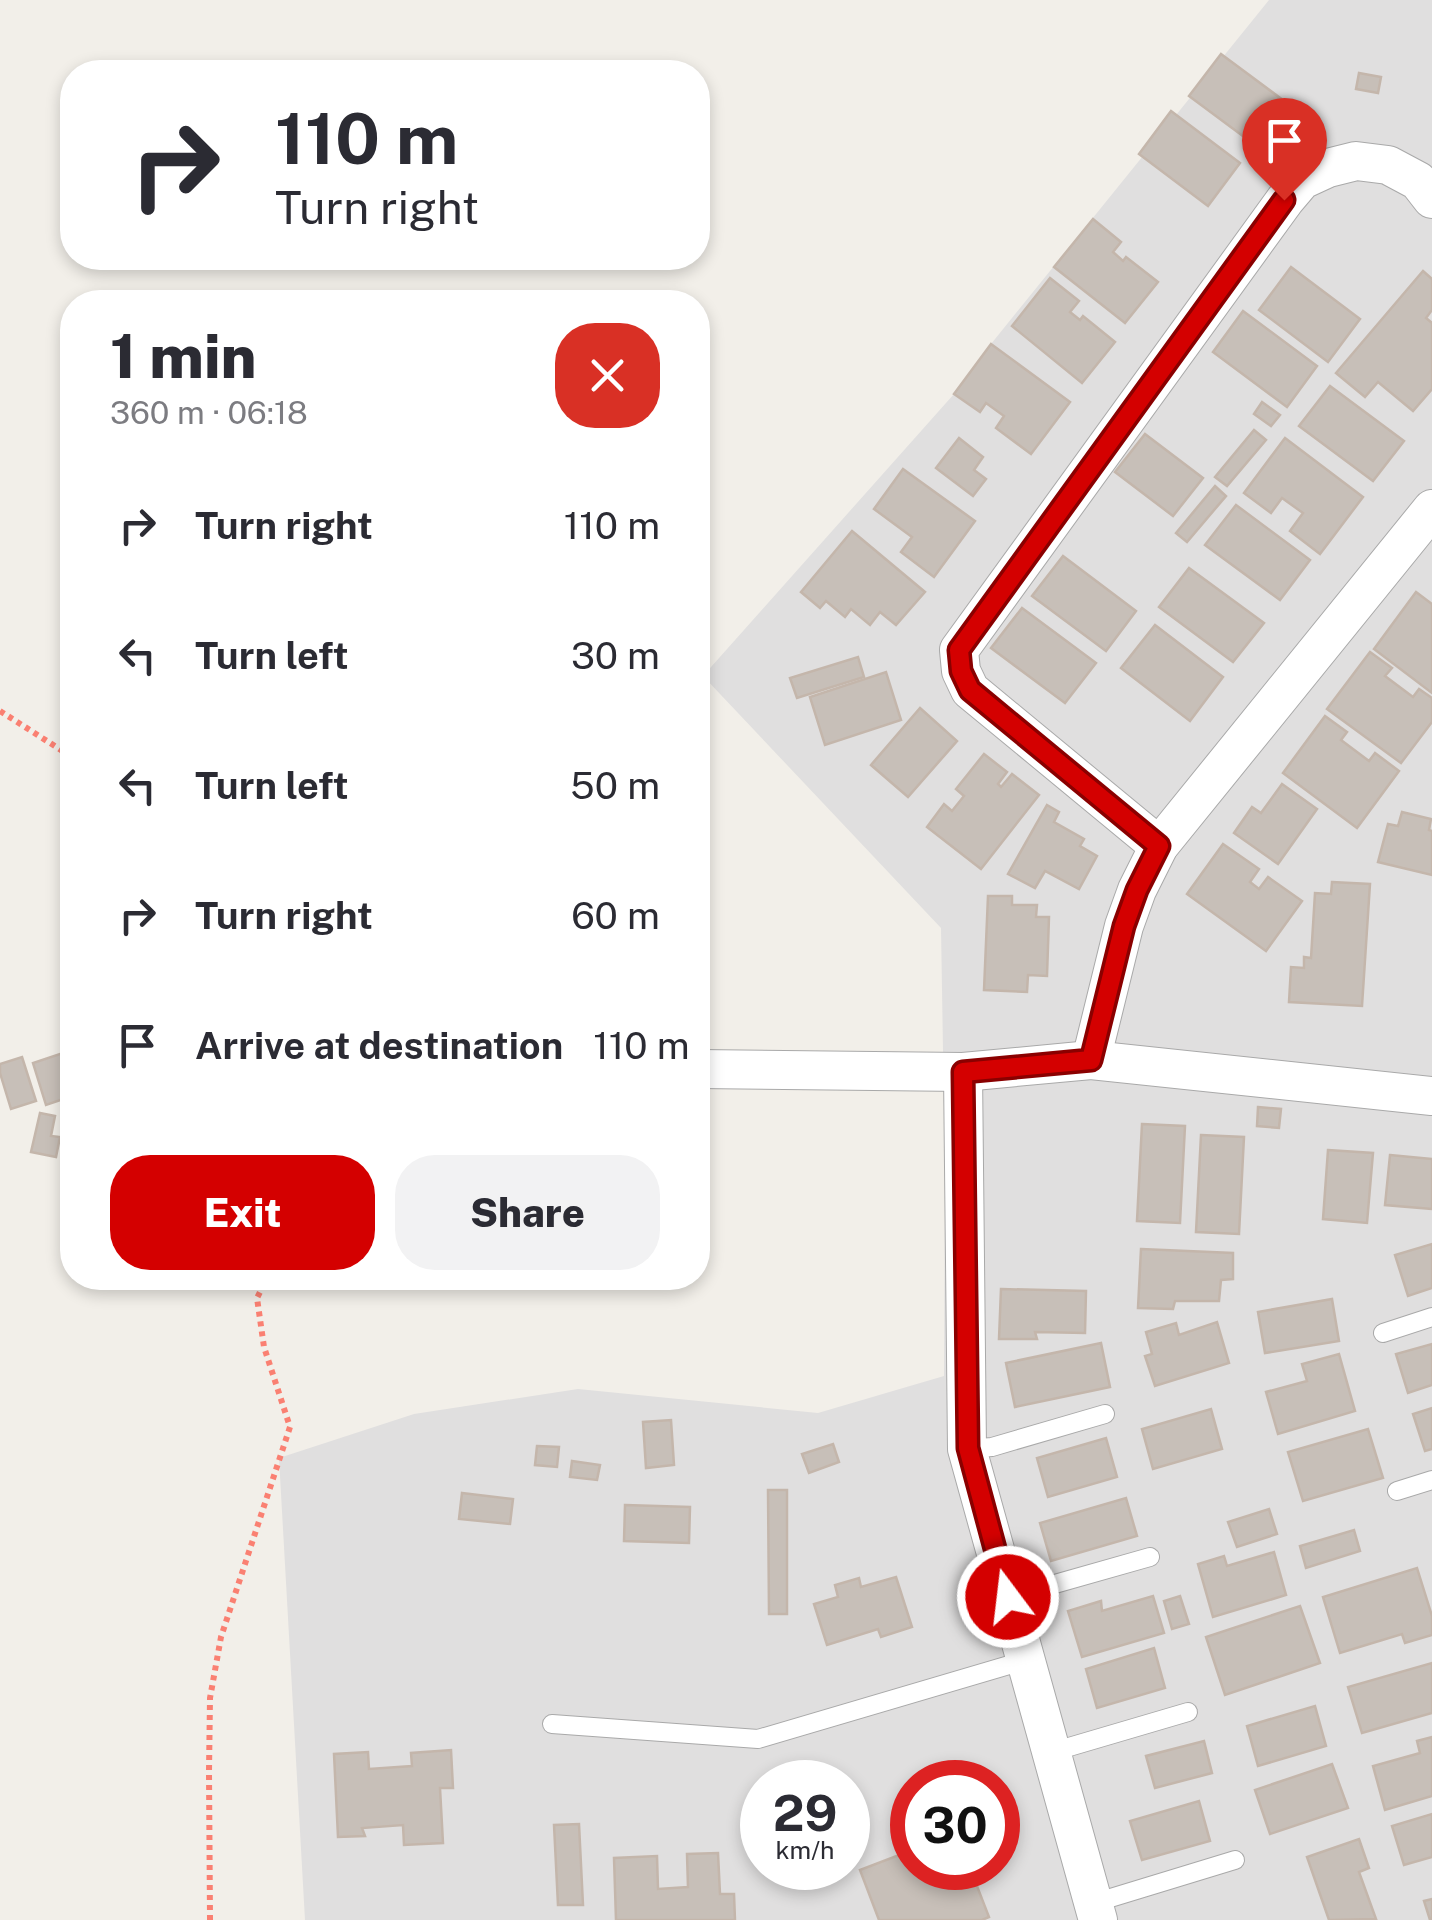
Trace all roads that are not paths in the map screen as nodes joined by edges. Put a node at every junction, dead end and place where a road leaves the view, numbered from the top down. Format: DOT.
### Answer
graph roads {
  1 [pos="1432,198"];
  2 [pos="1432,509"];
  3 [pos="1159,846"];
  4 [pos="1091,1060"];
  5 [pos="710,1069"];
  6 [pos="963,1072"];
  7 [pos="1432,1096"];
  8 [pos="1432,1317"];
  9 [pos="1383,1333"];
  10 [pos="1105,1414"];
  11 [pos="968,1448"];
  12 [pos="1432,1480"];
  13 [pos="1397,1491"];
  14 [pos="1150,1557"];
  15 [pos="1008,1597"];
  16 [pos="1026,1660"];
  17 [pos="1188,1712"];
  18 [pos="552,1724"];
  19 [pos="1052,1752"];
  20 [pos="1235,1860"];
  21 [pos="1096,1912"];
  1 -- 3 [label="street"];
  2 -- 3 [label="street"];
  3 -- 4 [label="street"];
  4 -- 6 [label="street"];
  4 -- 7 [label="street"];
  5 -- 6 [label="street"];
  6 -- 11 [label="street"];
  8 -- 9 [label="lane"];
  10 -- 11 [label="lane"];
  11 -- 15 [label="street"];
  12 -- 13 [label="lane"];
  14 -- 15 [label="lane"];
  15 -- 16 [label="street"];
  16 -- 18 [label="lane"];
  16 -- 19 [label="street"];
  17 -- 19 [label="lane"];
  19 -- 21 [label="street"];
  20 -- 21 [label="lane"];
}
